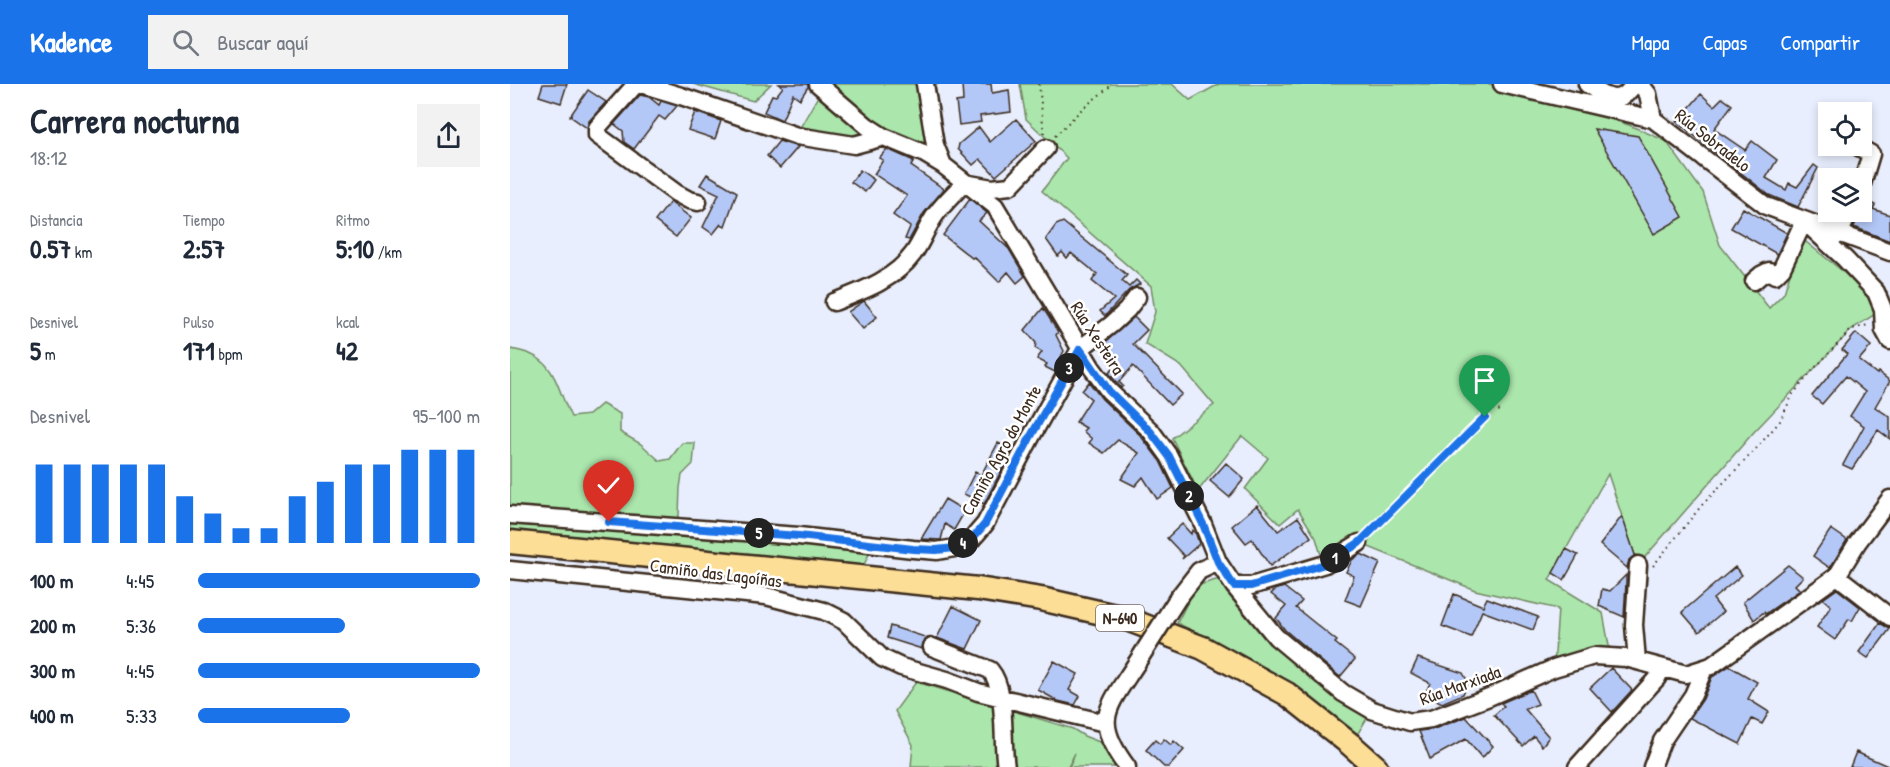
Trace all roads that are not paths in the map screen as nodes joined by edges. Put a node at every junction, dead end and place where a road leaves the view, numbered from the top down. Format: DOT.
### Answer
graph roads {
  1 [pos="636,84"];
  2 [pos="641,84"];
  3 [pos="818,84"];
  4 [pos="925,84"];
  5 [pos="1502,84"];
  6 [pos="1587,84"];
  7 [pos="1638,84"];
  8 [pos="1653,119"];
  9 [pos="884,137"];
  10 [pos="1046,148"];
  11 [pos="943,165"];
  12 [pos="964,183"];
  13 [pos="698,202"];
  14 [pos="1804,221"];
  15 [pos="1845,222"];
  16 [pos="1839,235"];
  17 [pos="1890,252"];
  18 [pos="1754,281"];
  19 [pos="1883,289"];
  20 [pos="1137,297"];
  21 [pos="834,302"];
  22 [pos="1890,341"];
  23 [pos="1080,349"];
  24 [pos="1890,499"];
  25 [pos="510,515"];
  26 [pos="510,542"];
  27 [pos="1359,543"];
  28 [pos="1218,562"];
  29 [pos="1643,569"];
  30 [pos="510,570"];
  31 [pos="1837,576"];
  32 [pos="1234,586"];
  33 [pos="1890,617"];
  34 [pos="932,647"];
  35 [pos="1637,661"];
  36 [pos="1662,668"];
  37 [pos="1704,669"];
  38 [pos="1001,698"];
  39 [pos="1105,723"];
  40 [pos="1006,767"];
  41 [pos="1128,767"];
  42 [pos="1376,767"];
  43 [pos="1577,767"];
  44 [pos="1652,767"];
  1 -- 13 [label="street"];
  2 -- 9 [label="street"];
  3 -- 9 [label="street, Rúa Xesteira"];
  4 -- 11 [label="street"];
  5 -- 8 [label="street, Rúa Sobradelo"];
  6 -- 7 [label="street"];
  7 -- 8 [label="street"];
  8 -- 14 [label="street, Rúa Sobradelo"];
  9 -- 11 [label="street, Rúa Xesteira"];
  10 -- 12 [label="street"];
  11 -- 12 [label="street, Rúa Xesteira"];
  12 -- 21 [label="street"];
  12 -- 23 [label="street, Rúa Xesteira"];
  14 -- 16 [label="street, Rúa Sobradelo"];
  14 -- 18 [label="street"];
  14 -- 19 [label="street"];
  15 -- 16 [label="street"];
  16 -- 17 [label="street, Rúa Sobradelo"];
  19 -- 22 [label="street"];
  20 -- 23 [label="street"];
  23 -- 25 [label="street, Camiño Agro do Monte"];
  23 -- 28 [label="street, Rúa Xesteira"];
  24 -- 31 [label="street"];
  26 -- 42 [label="highway, N-640"];
  27 -- 32 [label="street"];
  28 -- 32 [label="street, Rúa Xesteira"];
  28 -- 39 [label="street, bridge"];
  29 -- 35 [label="street"];
  30 -- 38 [label="street, Camiño das Lagoíñas"];
  31 -- 33 [label="street"];
  31 -- 37 [label="street, Rúa Marxiada"];
  32 -- 35 [label="street, Rúa Marxiada"];
  34 -- 38 [label="street"];
  35 -- 36 [label="street, Rúa Marxiada"];
  36 -- 37 [label="street, Rúa Marxiada"];
  36 -- 43 [label="street"];
  37 -- 44 [label="street"];
  38 -- 39 [label="street, Camiño das Lagoíñas"];
  38 -- 40 [label="street"];
  39 -- 41 [label="street"];
}
